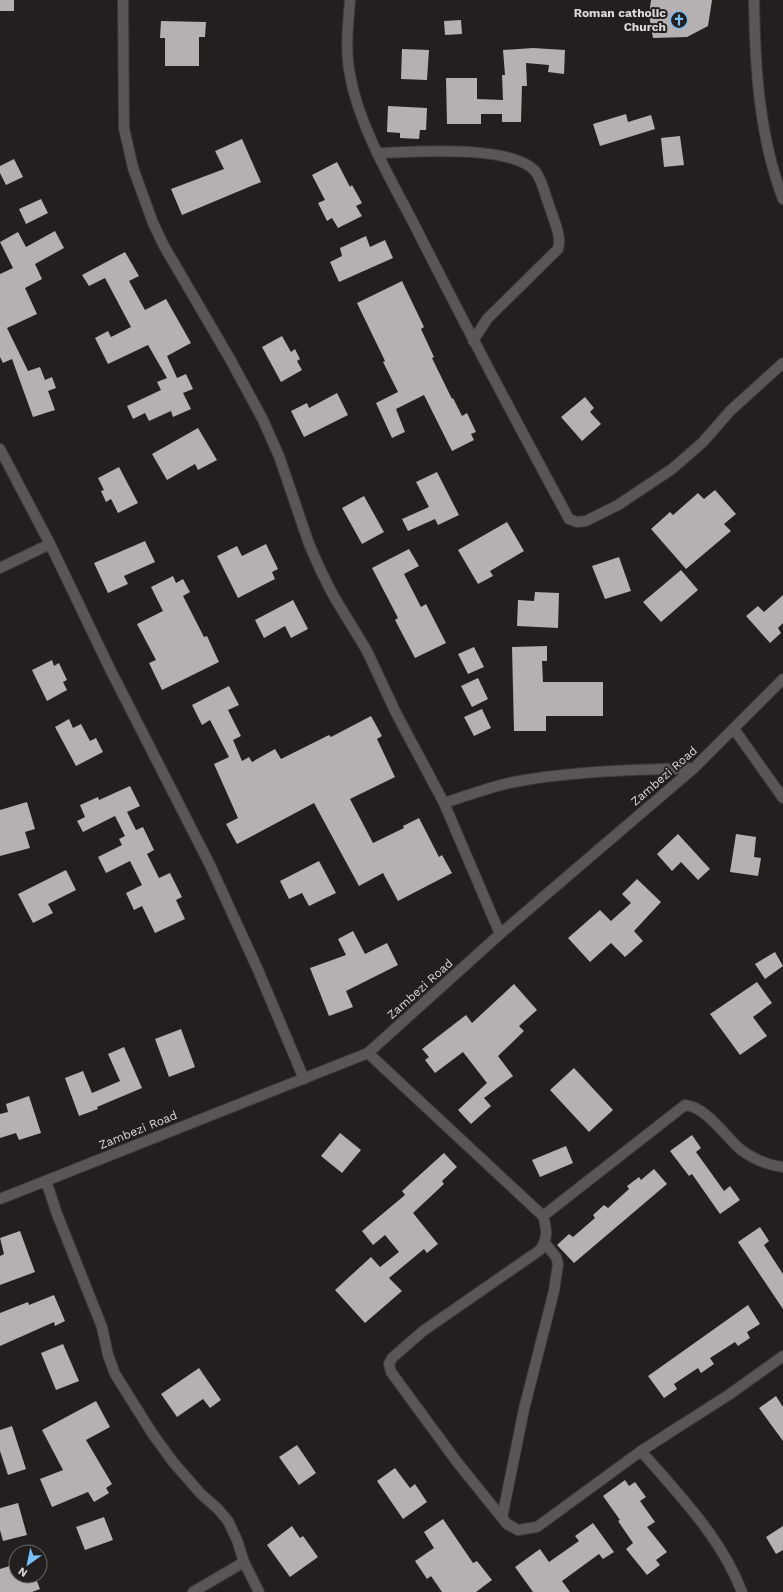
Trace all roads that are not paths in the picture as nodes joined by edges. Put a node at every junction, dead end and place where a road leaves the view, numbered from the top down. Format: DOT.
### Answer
graph roads {
  1 [pos="123,0"];
  2 [pos="350,0"];
  3 [pos="754,0"];
  4 [pos="377,153"];
  5 [pos="783,199"];
  6 [pos="473,341"];
  7 [pos="783,363"];
  8 [pos="0,449"];
  9 [pos="50,544"];
  10 [pos="0,568"];
  11 [pos="783,679"];
  12 [pos="734,730"];
  13 [pos="694,768"];
  14 [pos="783,798"];
  15 [pos="444,803"];
  16 [pos="500,934"];
  17 [pos="368,1053"];
  18 [pos="304,1079"];
  19 [pos="783,1166"];
  20 [pos="46,1181"];
  21 [pos="0,1199"];
  22 [pos="543,1216"];
  23 [pos="545,1243"];
  24 [pos="783,1356"];
  25 [pos="642,1451"];
  26 [pos="502,1518"];
  27 [pos="244,1562"];
  28 [pos="193,1592"];
  29 [pos="259,1592"];
  30 [pos="742,1592"];
  1 -- 15 [label="street"];
  2 -- 4 [label="street"];
  3 -- 5 [label="street"];
  4 -- 6 [label="street"];
  4 -- 6 [label="street"];
  6 -- 7 [label="street"];
  8 -- 9 [label="street"];
  9 -- 10 [label="street"];
  9 -- 18 [label="street"];
  11 -- 12 [label="street, Zambezi Road"];
  12 -- 13 [label="street, Zambezi Road"];
  12 -- 14 [label="street"];
  13 -- 15 [label="street"];
  13 -- 16 [label="street, Zambezi Road"];
  15 -- 16 [label="street"];
  16 -- 17 [label="street, Zambezi Road"];
  17 -- 18 [label="street, Zambezi Road"];
  17 -- 22 [label="street"];
  18 -- 20 [label="street, Zambezi Road"];
  19 -- 22 [label="street"];
  20 -- 21 [label="street, Zambezi Road"];
  20 -- 27 [label="street"];
  22 -- 23 [label="street"];
  23 -- 26 [label="street"];
  23 -- 26 [label="street"];
  24 -- 25 [label="street"];
  25 -- 26 [label="street"];
  25 -- 30 [label="street"];
  27 -- 28 [label="street"];
  27 -- 29 [label="street"];
}
